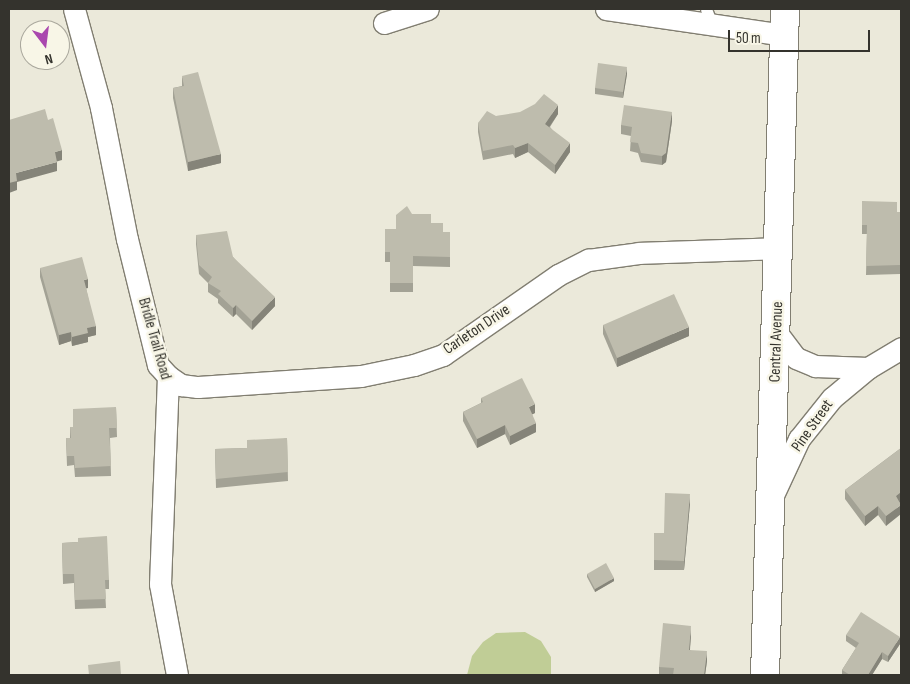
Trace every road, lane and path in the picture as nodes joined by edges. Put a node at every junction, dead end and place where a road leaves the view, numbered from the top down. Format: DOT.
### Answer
graph roads {
  1 [pos="74,9"];
  2 [pos="428,9"];
  3 [pos="606,9"];
  4 [pos="646,12"];
  5 [pos="709,17"];
  6 [pos="785,22"];
  7 [pos="384,23"];
  8 [pos="779,248"];
  9 [pos="777,334"];
  10 [pos="901,348"];
  11 [pos="868,368"];
  12 [pos="168,376"];
  13 [pos="773,496"];
  14 [pos="177,675"];
  15 [pos="765,675"];
  1 -- 12 [label="street, Bridle Trail Road"];
  2 -- 7 [label="street"];
  3 -- 4 [label="street"];
  4 -- 5 [label="street"];
  5 -- 6 [label="street"];
  6 -- 8 [label="main road, Central Avenue"];
  8 -- 9 [label="main road, Central Avenue"];
  8 -- 12 [label="street, Carleton Drive"];
  9 -- 11 [label="street"];
  9 -- 13 [label="main road, Central Avenue"];
  10 -- 11 [label="street, Pine Street"];
  11 -- 13 [label="street, Pine Street"];
  12 -- 14 [label="street, Bridle Trail Road"];
  13 -- 15 [label="main road, Central Avenue"];
}
